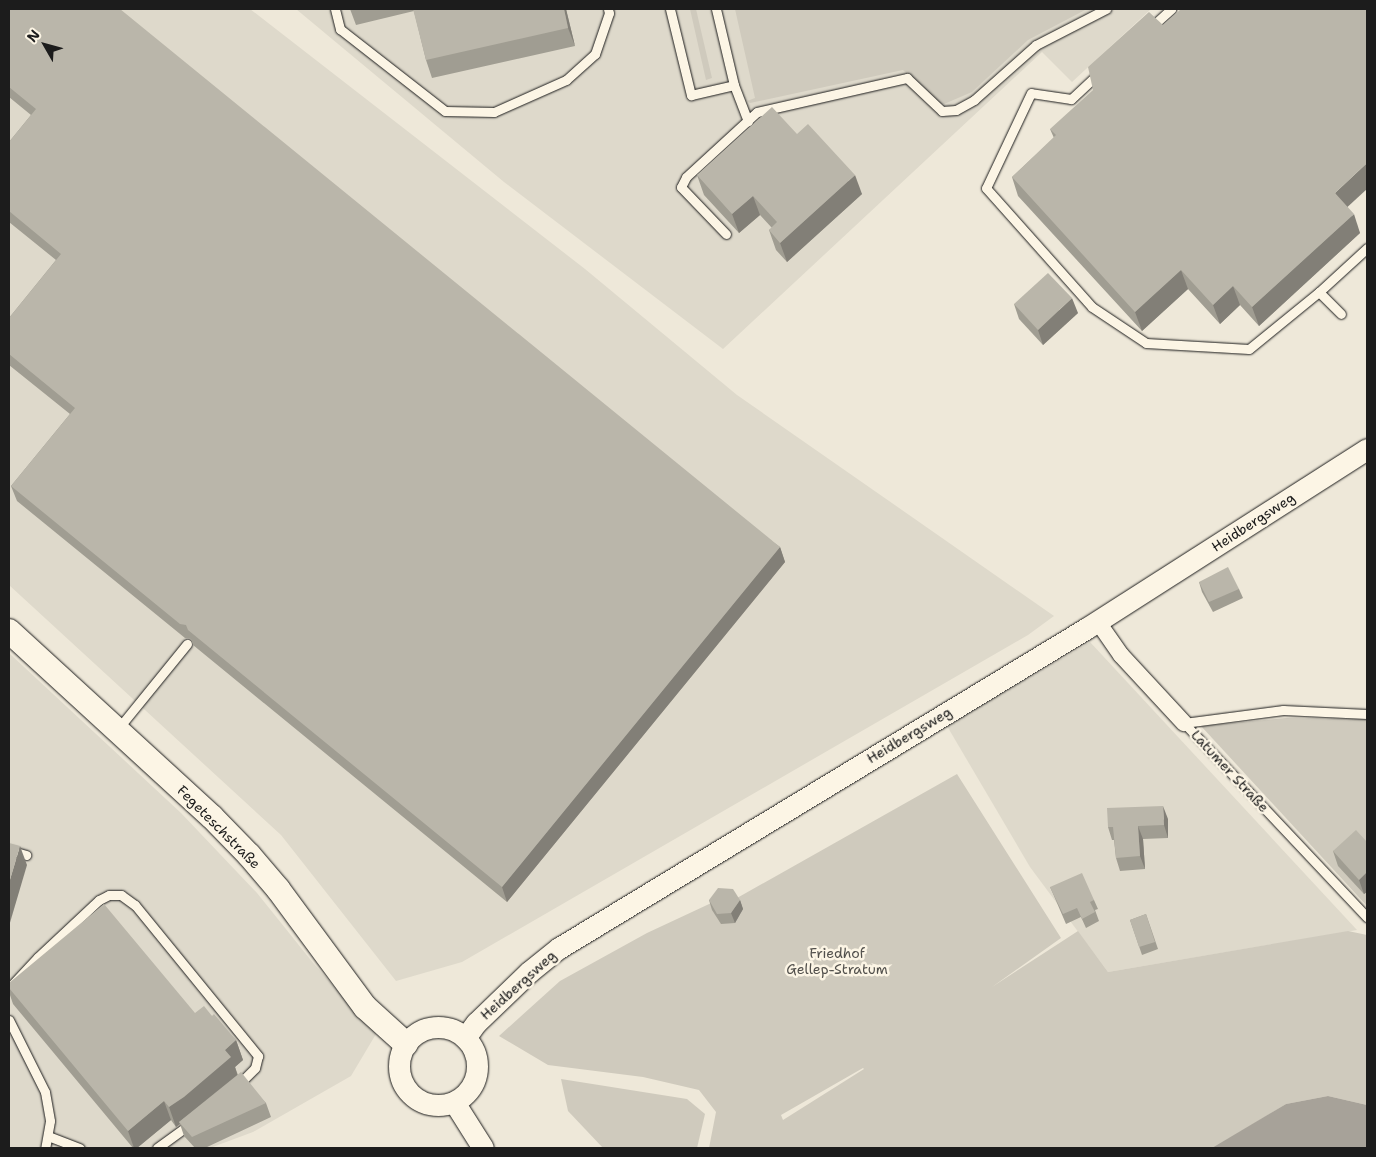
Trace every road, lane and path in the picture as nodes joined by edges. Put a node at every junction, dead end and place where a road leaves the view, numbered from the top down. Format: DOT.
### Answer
graph roads {
  1 [pos="335,9"];
  2 [pos="608,9"];
  3 [pos="670,9"];
  4 [pos="716,9"];
  5 [pos="1106,9"];
  6 [pos="1171,9"];
  7 [pos="1142,34"];
  8 [pos="1107,66"];
  9 [pos="734,85"];
  10 [pos="748,121"];
  11 [pos="726,234"];
  12 [pos="1367,248"];
  13 [pos="1319,292"];
  14 [pos="1341,314"];
  15 [pos="1367,450"];
  16 [pos="1098,622"];
  17 [pos="9,631"];
  18 [pos="187,644"];
  19 [pos="1367,714"];
  20 [pos="1184,723"];
  21 [pos="117,730"];
  22 [pos="9,850"];
  23 [pos="26,855"];
  24 [pos="1367,917"];
  25 [pos="9,988"];
  26 [pos="9,1020"];
  27 [pos="465,1038"];
  28 [pos="406,1044"];
  29 [pos="229,1092"];
  30 [pos="454,1102"];
  31 [pos="195,1121"];
  32 [pos="48,1136"];
  33 [pos="45,1148"];
  34 [pos="80,1148"];
  35 [pos="157,1148"];
  36 [pos="483,1148"];
  1 -- 2 [label="lane"];
  3 -- 9 [label="lane"];
  4 -- 9 [label="lane"];
  5 -- 10 [label="lane"];
  6 -- 7 [label="lane"];
  8 -- 13 [label="lane"];
  9 -- 10 [label="lane"];
  10 -- 11 [label="lane"];
  12 -- 13 [label="lane"];
  13 -- 14 [label="lane"];
  15 -- 16 [label="street, Heidbergsweg"];
  16 -- 20 [label="street, Latumer Straße"];
  16 -- 27 [label="street, Heidbergsweg"];
  17 -- 21 [label="main road, Fegeteschstraße"];
  18 -- 21 [label="lane"];
  19 -- 20 [label="lane"];
  20 -- 24 [label="lane, Latumer Straße"];
  21 -- 28 [label="main road, Fegeteschstraße"];
  22 -- 23 [label="lane"];
  25 -- 29 [label="lane"];
  26 -- 32 [label="lane"];
  27 -- 28 [label="street"];
  27 -- 30 [label="street"];
  28 -- 30 [label="street"];
  30 -- 36 [label="street"];
  31 -- 35 [label="lane"];
  32 -- 33 [label="lane"];
  32 -- 34 [label="lane"];
}
